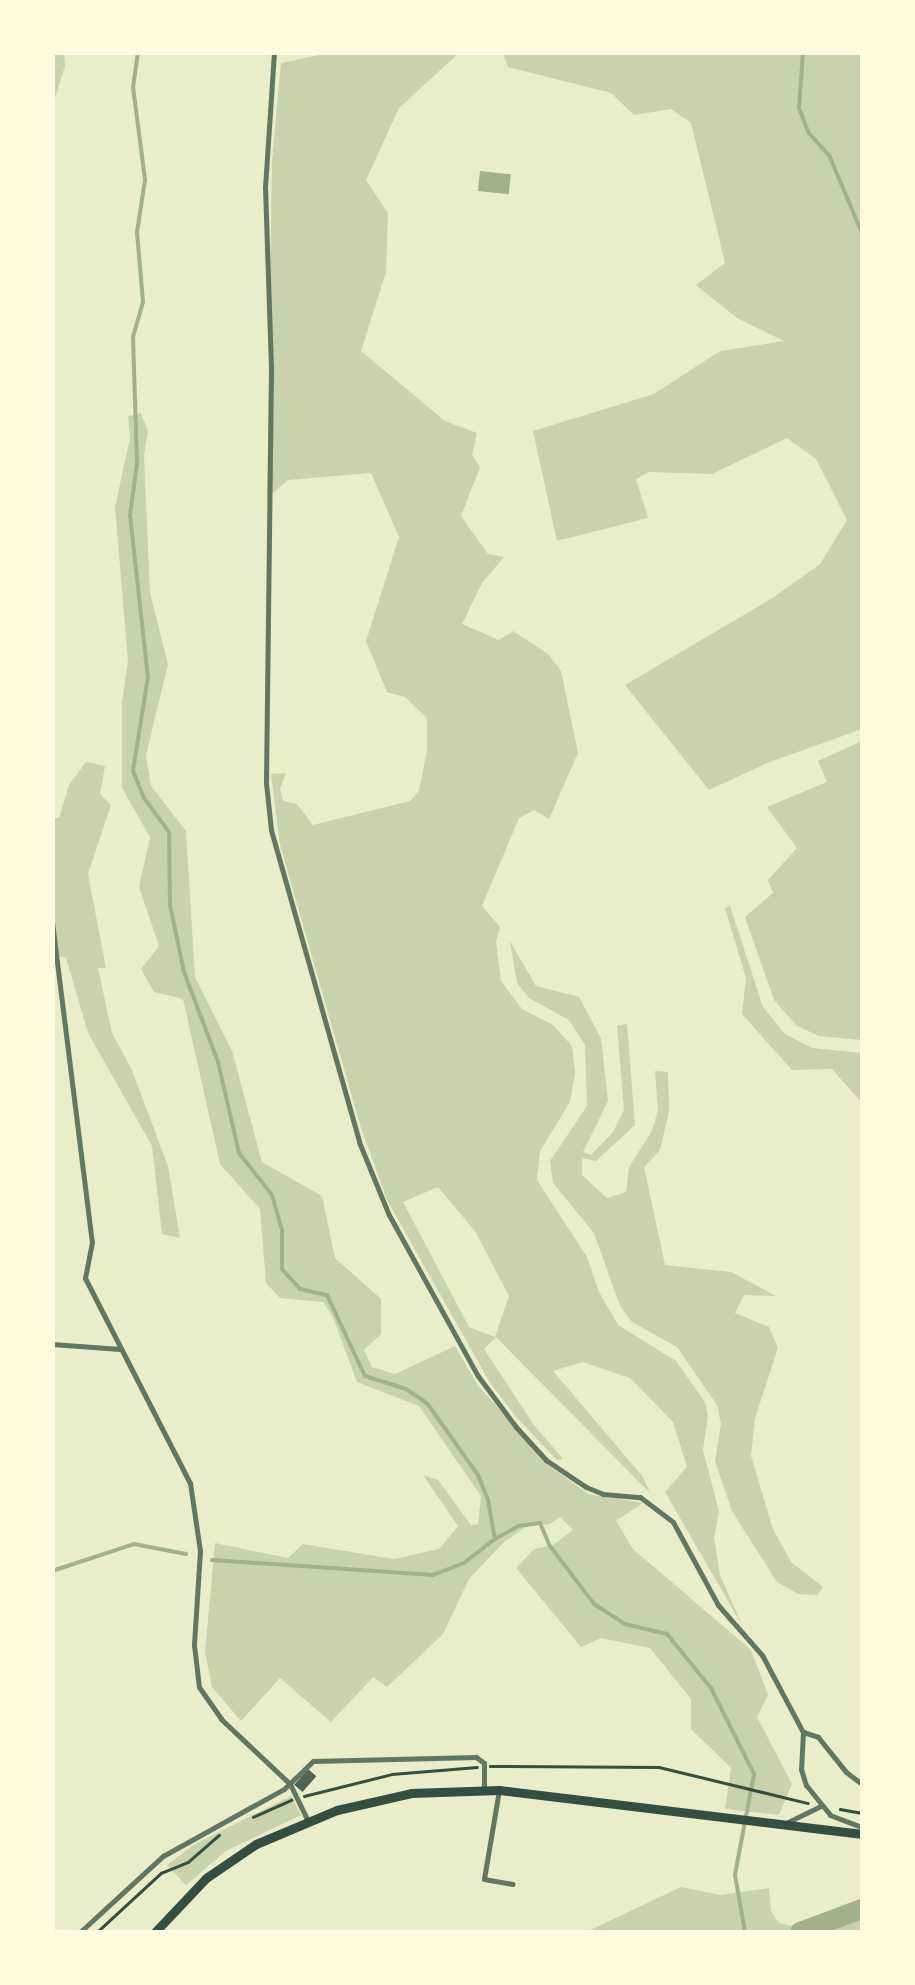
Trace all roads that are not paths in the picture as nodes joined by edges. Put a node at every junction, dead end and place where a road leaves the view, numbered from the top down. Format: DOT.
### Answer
graph roads {
  1 [pos="274,52"];
  2 [pos="52,922"];
  3 [pos="52,1344"];
  4 [pos="120,1349"];
  5 [pos="804,1732"];
  6 [pos="290,1784"];
  7 [pos="862,1784"];
  8 [pos="484,1789"];
  9 [pos="499,1790"];
  10 [pos="821,1806"];
  11 [pos="308,1821"];
  12 [pos="784,1824"];
  13 [pos="862,1830"];
  14 [pos="513,1884"];
  15 [pos="80,1932"];
  16 [pos="154,1932"];
  1 -- 5 [label="street"];
  2 -- 4 [label="street"];
  3 -- 4 [label="street"];
  4 -- 6 [label="street"];
  5 -- 7 [label="street"];
  5 -- 10 [label="street"];
  6 -- 8 [label="street"];
  6 -- 11 [label="street"];
  6 -- 15 [label="street"];
  8 -- 9 [label="main road"];
  8 -- 11 [label="main road"];
  9 -- 12 [label="main road"];
  9 -- 14 [label="street"];
  10 -- 12 [label="street"];
  10 -- 13 [label="street"];
  11 -- 16 [label="main road"];
  12 -- 13 [label="main road"];
}
